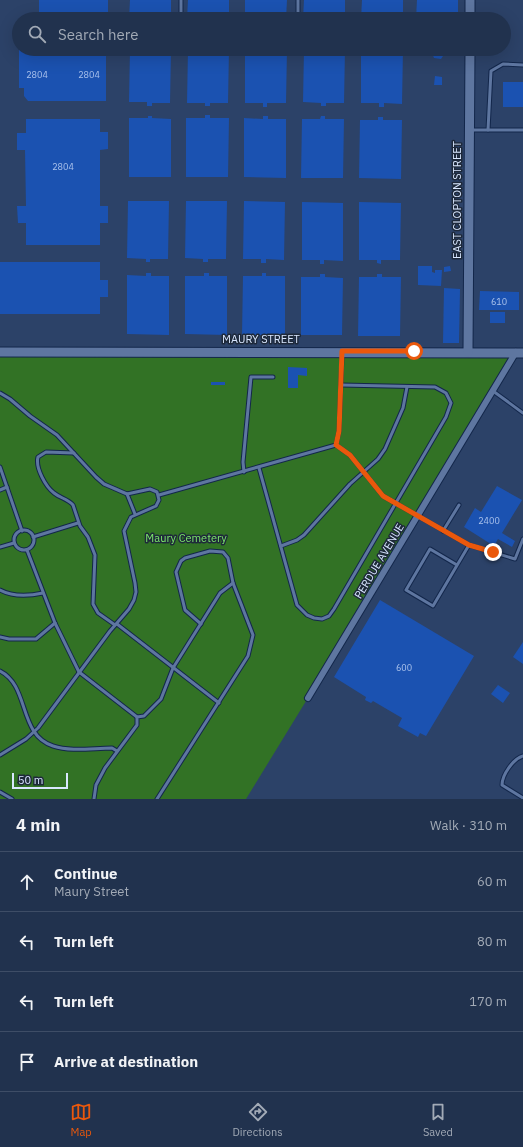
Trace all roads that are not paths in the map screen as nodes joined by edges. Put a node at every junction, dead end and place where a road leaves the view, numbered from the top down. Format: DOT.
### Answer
graph roads {
  1 [pos="181,0"];
  2 [pos="298,0"];
  3 [pos="470,0"];
  4 [pos="181,12"];
  5 [pos="298,12"];
  6 [pos="470,12"];
  7 [pos="470,56"];
  8 [pos="523,65"];
  9 [pos="470,130"];
  10 [pos="488,130"];
  11 [pos="523,130"];
  12 [pos="342,351"];
  13 [pos="0,352"];
  14 [pos="468,352"];
  15 [pos="519,352"];
  16 [pos="273,377"];
  17 [pos="341,385"];
  18 [pos="407,387"];
  19 [pos="493,391"];
  20 [pos="0,393"];
  21 [pos="523,413"];
  22 [pos="336,445"];
  23 [pos="74,453"];
  24 [pos="0,467"];
  25 [pos="259,468"];
  26 [pos="244,472"];
  27 [pos="364,473"];
  28 [pos="7,486"];
  29 [pos="0,490"];
  30 [pos="127,494"];
  31 [pos="159,495"];
  32 [pos="395,503"];
  33 [pos="459,505"];
  34 [pos="136,514"];
  35 [pos="418,517"];
  36 [pos="78,523"];
  37 [pos="22,531"];
  38 [pos="443,531"];
  39 [pos="34,536"];
  40 [pos="523,539"];
  41 [pos="14,543"];
  42 [pos="469,545"];
  43 [pos="281,546"];
  44 [pos="0,547"];
  45 [pos="27,550"];
  46 [pos="457,565"];
  47 [pos="233,583"];
  48 [pos="0,590"];
  49 [pos="43,593"];
  50 [pos="56,623"];
  51 [pos="201,624"];
  52 [pos="116,625"];
  53 [pos="0,637"];
  54 [pos="173,668"];
  55 [pos="0,671"];
  56 [pos="79,672"];
  57 [pos="308,698"];
  58 [pos="219,703"];
  59 [pos="137,717"];
  60 [pos="33,732"];
  61 [pos="117,751"];
  62 [pos="0,755"];
  63 [pos="523,756"];
  64 [pos="0,792"];
  65 [pos="523,798"];
  66 [pos="12,799"];
  67 [pos="94,799"];
  68 [pos="156,799"];
  1 -- 4 [label="lane"];
  2 -- 5 [label="lane"];
  3 -- 6 [label="street"];
  7 -- 9 [label="street, EAST CLOPTON STREET"];
  8 -- 10 [label="lane"];
  9 -- 10 [label="lane"];
  9 -- 14 [label="street, EAST CLOPTON STREET"];
  10 -- 11 [label="lane"];
  12 -- 13 [label="street, MAURY STREET"];
  12 -- 14 [label="street, MAURY STREET"];
  12 -- 17 [label="lane"];
  14 -- 15 [label="street, MAURY STREET"];
  15 -- 19 [label="street, PERDUE AVENUE"];
  16 -- 26 [label="lane"];
  17 -- 18 [label="lane"];
  17 -- 22 [label="lane"];
  18 -- 27 [label="lane"];
  18 -- 32 [label="lane"];
  19 -- 21 [label="lane"];
  19 -- 35 [label="street, PERDUE AVENUE"];
  20 -- 23 [label="lane"];
  22 -- 25 [label="lane"];
  22 -- 27 [label="lane"];
  23 -- 30 [label="lane"];
  23 -- 36 [label="lane"];
  24 -- 28 [label="lane"];
  25 -- 26 [label="lane"];
  25 -- 43 [label="lane"];
  26 -- 31 [label="lane"];
  27 -- 32 [label="lane"];
  27 -- 43 [label="lane"];
  28 -- 29 [label="lane"];
  28 -- 37 [label="lane"];
  30 -- 31 [label="lane"];
  30 -- 34 [label="lane"];
  31 -- 34 [label="lane"];
  32 -- 35 [label="lane"];
  32 -- 43 [label="lane"];
  33 -- 38 [label="lane"];
  34 -- 52 [label="lane"];
  35 -- 38 [label="lane"];
  35 -- 57 [label="street, PERDUE AVENUE"];
  36 -- 39 [label="lane"];
  36 -- 52 [label="lane"];
  37 -- 39 [label="lane"];
  37 -- 41 [label="lane"];
  38 -- 42 [label="lane"];
  39 -- 45 [label="lane"];
  40 -- 42 [label="lane"];
  41 -- 44 [label="lane"];
  41 -- 45 [label="lane"];
  42 -- 46 [label="lane"];
  45 -- 49 [label="lane"];
  46 -- 46 [label="lane"];
  47 -- 51 [label="lane"];
  47 -- 51 [label="lane"];
  47 -- 58 [label="lane"];
  48 -- 49 [label="lane"];
  49 -- 50 [label="lane"];
  50 -- 53 [label="lane"];
  50 -- 56 [label="lane"];
  51 -- 54 [label="lane"];
  52 -- 54 [label="lane"];
  52 -- 56 [label="lane"];
  54 -- 58 [label="lane"];
  54 -- 59 [label="lane"];
  55 -- 60 [label="lane"];
  56 -- 59 [label="lane"];
  56 -- 60 [label="lane"];
  58 -- 68 [label="lane"];
  59 -- 61 [label="lane"];
  60 -- 61 [label="lane"];
  60 -- 62 [label="lane"];
  61 -- 67 [label="lane"];
  63 -- 65 [label="lane"];
  64 -- 66 [label="lane"];
}
